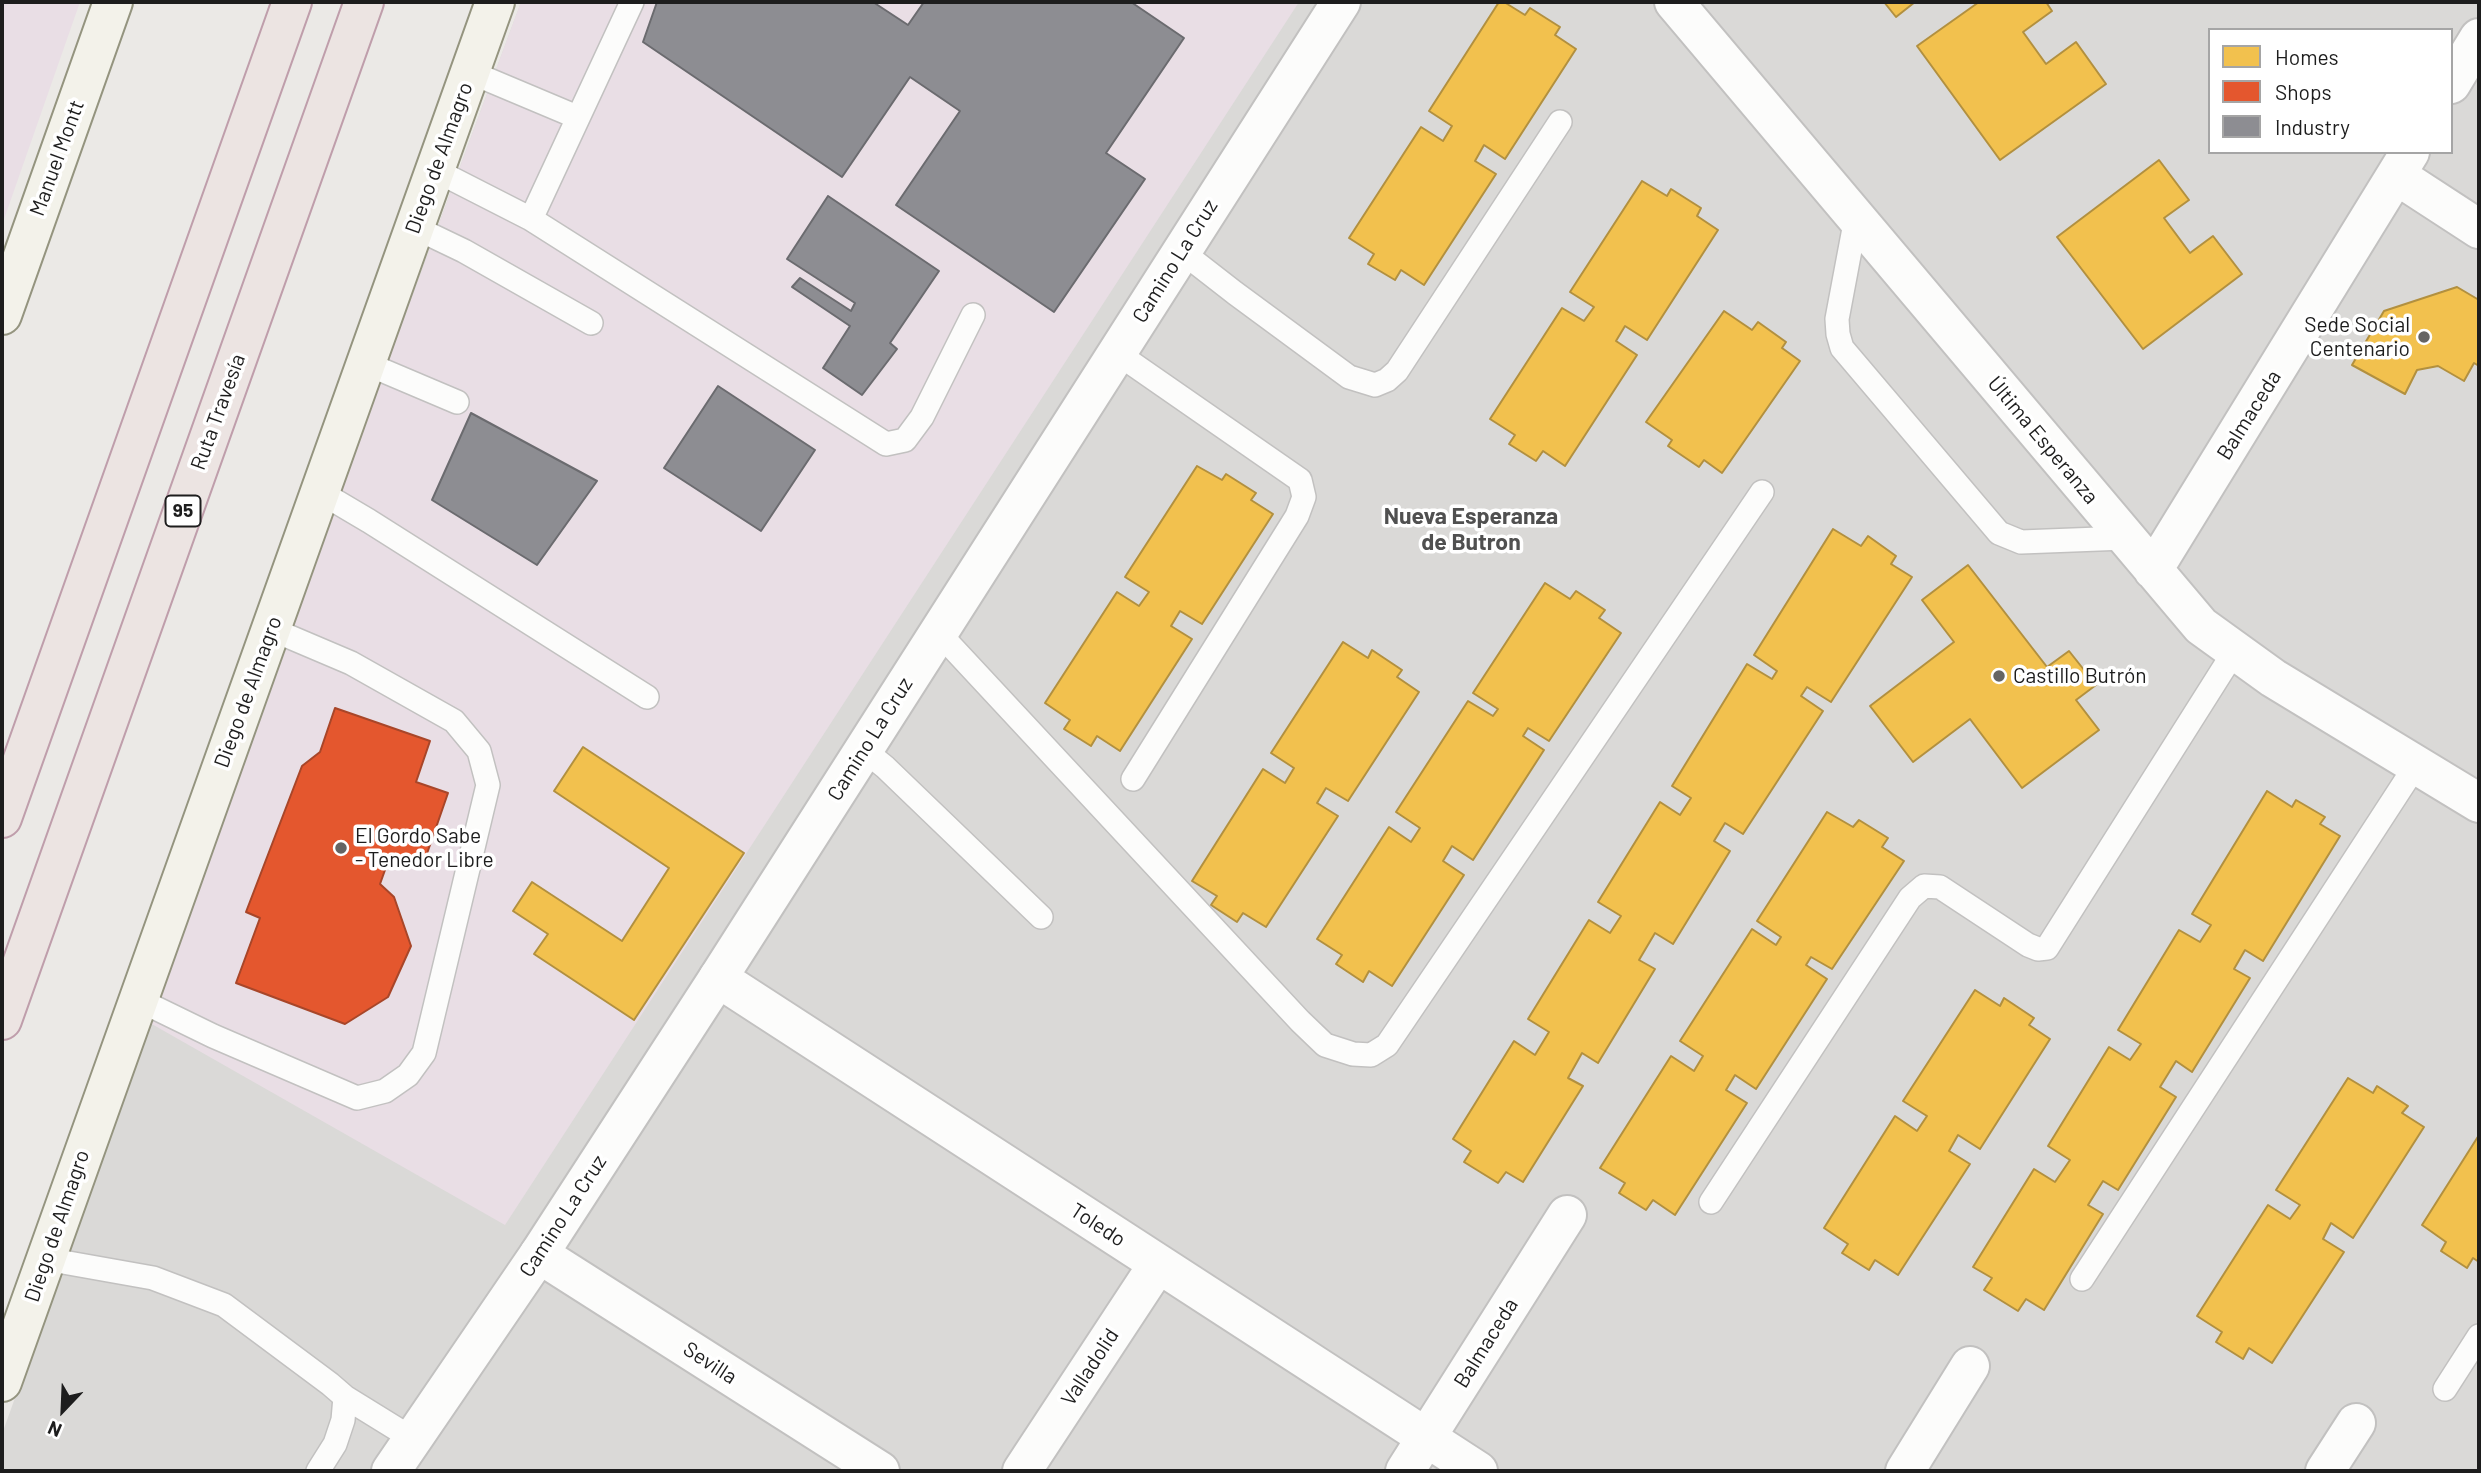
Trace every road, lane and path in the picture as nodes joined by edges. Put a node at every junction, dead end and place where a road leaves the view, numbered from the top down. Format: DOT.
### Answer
graph roads {
  1 [pos="113,2"];
  2 [pos="292,2"];
  3 [pos="364,2"];
  4 [pos="495,2"];
  5 [pos="632,2"];
  6 [pos="1340,2"];
  7 [pos="1674,2"];
  8 [pos="2479,38"];
  9 [pos="470,72"];
  10 [pos="2453,81"];
  11 [pos="577,117"];
  12 [pos="1560,122"];
  13 [pos="2403,164"];
  14 [pos="435,170"];
  15 [pos="1856,218"];
  16 [pos="531,219"];
  17 [pos="414,227"];
  18 [pos="2479,229"];
  19 [pos="1181,251"];
  20 [pos="2,315"];
  21 [pos="973,315"];
  22 [pos="591,323"];
  23 [pos="1117,353"];
  24 [pos="365,363"];
  25 [pos="457,402"];
  26 [pos="320,492"];
  27 [pos="1762,492"];
  28 [pos="2125,538"];
  29 [pos="2153,570"];
  30 [pos="271,629"];
  31 [pos="938,632"];
  32 [pos="2234,652"];
  33 [pos="647,697"];
  34 [pos="864,750"];
  35 [pos="2416,765"];
  36 [pos="1133,779"];
  37 [pos="2479,803"];
  38 [pos="2,818"];
  39 [pos="1041,917"];
  40 [pos="718,978"];
  41 [pos="137,999"];
  42 [pos="2,1020"];
  43 [pos="1711,1202"];
  44 [pos="1567,1215"];
  45 [pos="539,1254"];
  46 [pos="46,1259"];
  47 [pos="1158,1264"];
  48 [pos="2082,1279"];
  49 [pos="2479,1336"];
  50 [pos="1970,1366"];
  51 [pos="2,1382"];
  52 [pos="2445,1390"];
  53 [pos="345,1397"];
  54 [pos="2356,1423"];
  55 [pos="1426,1437"];
  56 [pos="413,1439"];
  57 [pos="862,1467"];
  58 [pos="318,1471"];
  59 [pos="391,1471"];
  60 [pos="1022,1471"];
  61 [pos="1405,1471"];
  62 [pos="1478,1471"];
  63 [pos="1905,1471"];
  64 [pos="2325,1471"];
  1 -- 20 [label="main road, Manuel Montt"];
  2 -- 38 [label="highway"];
  3 -- 42 [label="highway, Ruta Travesía / 95"];
  4 -- 9 [label="main road, Diego de Almagro"];
  5 -- 11 [label="lane"];
  6 -- 19 [label="street, Camino La Cruz"];
  7 -- 15 [label="street, Última Esperanza"];
  8 -- 10 [label="street"];
  9 -- 11 [label="lane"];
  9 -- 14 [label="main road, Diego de Almagro"];
  11 -- 16 [label="lane"];
  12 -- 19 [label="lane"];
  13 -- 18 [label="street"];
  13 -- 29 [label="street, Balmaceda"];
  14 -- 16 [label="lane"];
  14 -- 17 [label="main road, Diego de Almagro"];
  15 -- 28 [label="street, Última Esperanza"];
  15 -- 28 [label="lane"];
  16 -- 21 [label="lane"];
  17 -- 22 [label="lane"];
  17 -- 24 [label="main road, Diego de Almagro"];
  19 -- 23 [label="street, Camino La Cruz"];
  23 -- 31 [label="street, Camino La Cruz"];
  23 -- 36 [label="lane"];
  24 -- 25 [label="lane"];
  24 -- 26 [label="main road, Diego de Almagro"];
  26 -- 30 [label="main road, Diego de Almagro"];
  26 -- 33 [label="lane"];
  27 -- 31 [label="lane"];
  28 -- 29 [label="street, Última Esperanza"];
  29 -- 32 [label="street, Última Esperanza"];
  30 -- 41 [label="main road, Diego de Almagro"];
  30 -- 41 [label="lane"];
  31 -- 34 [label="street, Camino La Cruz"];
  32 -- 35 [label="street, Última Esperanza"];
  32 -- 43 [label="lane"];
  34 -- 39 [label="lane"];
  34 -- 40 [label="street, Camino La Cruz"];
  35 -- 37 [label="street, Última Esperanza"];
  35 -- 48 [label="lane"];
  40 -- 45 [label="street, Camino La Cruz"];
  40 -- 47 [label="street, Toledo"];
  41 -- 46 [label="main road, Diego de Almagro"];
  44 -- 55 [label="street, Balmaceda"];
  45 -- 56 [label="street, Camino La Cruz"];
  45 -- 57 [label="street, Sevilla"];
  46 -- 51 [label="main road, Diego de Almagro"];
  46 -- 53 [label="lane"];
  47 -- 55 [label="street, Toledo"];
  47 -- 60 [label="street, Valladolid"];
  49 -- 52 [label="lane"];
  50 -- 63 [label="street"];
  53 -- 56 [label="lane"];
  53 -- 58 [label="lane"];
  54 -- 64 [label="street"];
  55 -- 61 [label="street, Balmaceda"];
  55 -- 62 [label="street, Toledo"];
  56 -- 59 [label="street, Camino La Cruz"];
}
